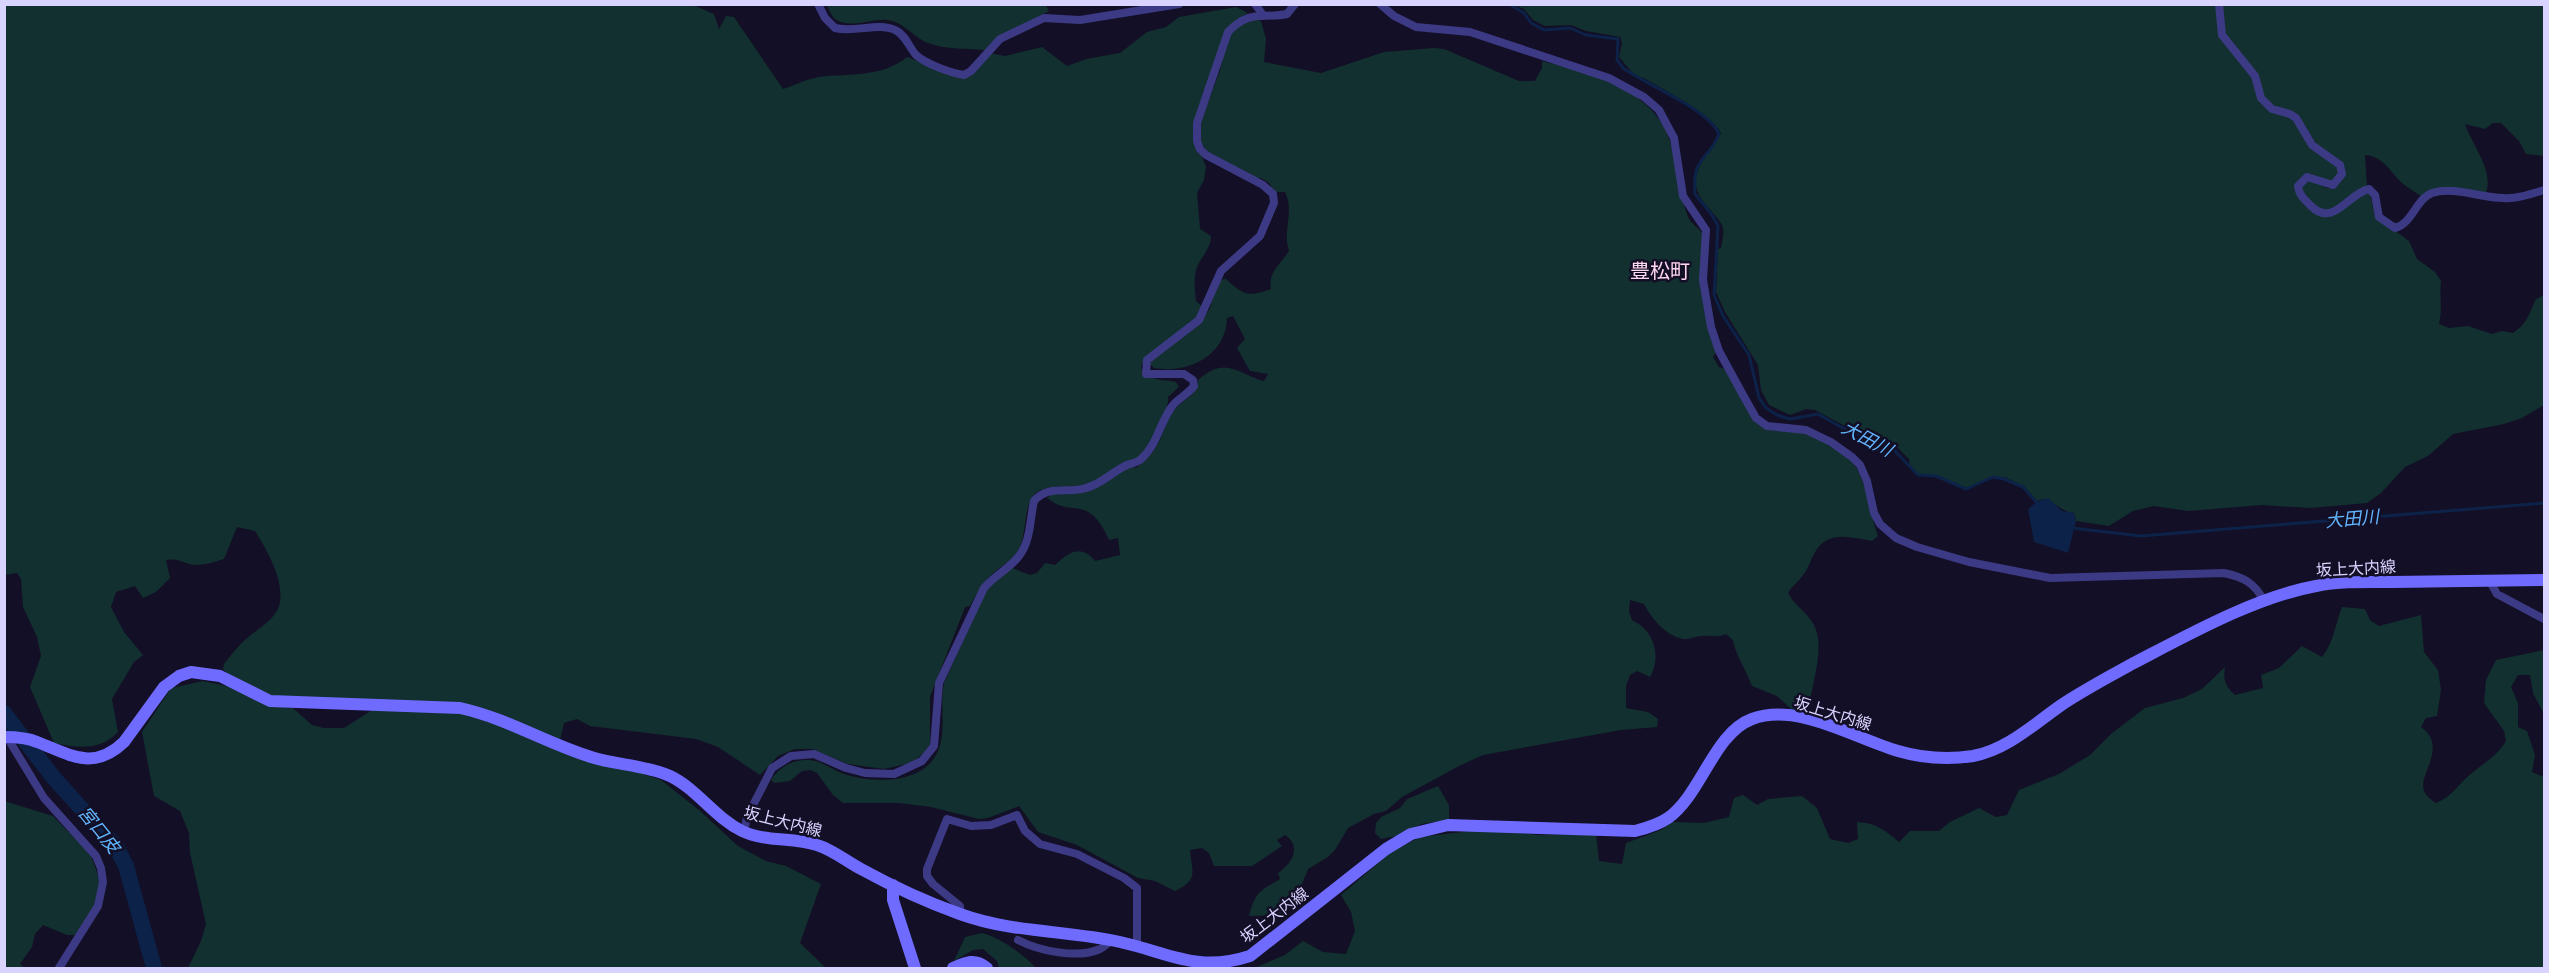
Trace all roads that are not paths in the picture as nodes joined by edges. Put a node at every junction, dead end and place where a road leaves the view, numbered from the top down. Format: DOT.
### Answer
graph roads {
  1 [pos="818,4"];
  2 [pos="1179,4"];
  3 [pos="1256,4"];
  4 [pos="1295,4"];
  5 [pos="1380,4"];
  6 [pos="2219,4"];
  7 [pos="1263,15"];
  8 [pos="2544,190"];
  9 [pos="2490,580"];
  10 [pos="2544,580"];
  11 [pos="2264,601"];
  12 [pos="2544,620"];
  13 [pos="8,737"];
  14 [pos="744,832"];
  15 [pos="893,885"];
  16 [pos="960,915"];
  17 [pos="1018,940"];
  18 [pos="1112,940"];
  19 [pos="1137,946"];
  20 [pos="59,969"];
  21 [pos="915,969"];
  22 [pos="953,969"];
  23 [pos="987,969"];
  1 -- 2 [label="street"];
  3 -- 7 [label="street"];
  4 -- 7 [label="street"];
  5 -- 11 [label="street"];
  6 -- 8 [label="street"];
  7 -- 14 [label="street"];
  9 -- 10 [label="main road, 坂上大内線"];
  9 -- 11 [label="main road, 坂上大内線"];
  9 -- 12 [label="street"];
  11 -- 19 [label="main road, 坂上大内線"];
  13 -- 14 [label="main road, 坂上大内線"];
  13 -- 20 [label="street"];
  14 -- 15 [label="main road, 坂上大内線"];
  15 -- 16 [label="main road, 坂上大内線"];
  15 -- 21 [label="main road"];
  16 -- 18 [label="main road, 坂上大内線"];
  16 -- 19 [label="street"];
  17 -- 18 [label="street"];
  18 -- 19 [label="main road, 坂上大内線"];
  22 -- 23 [label="main road"];
}
